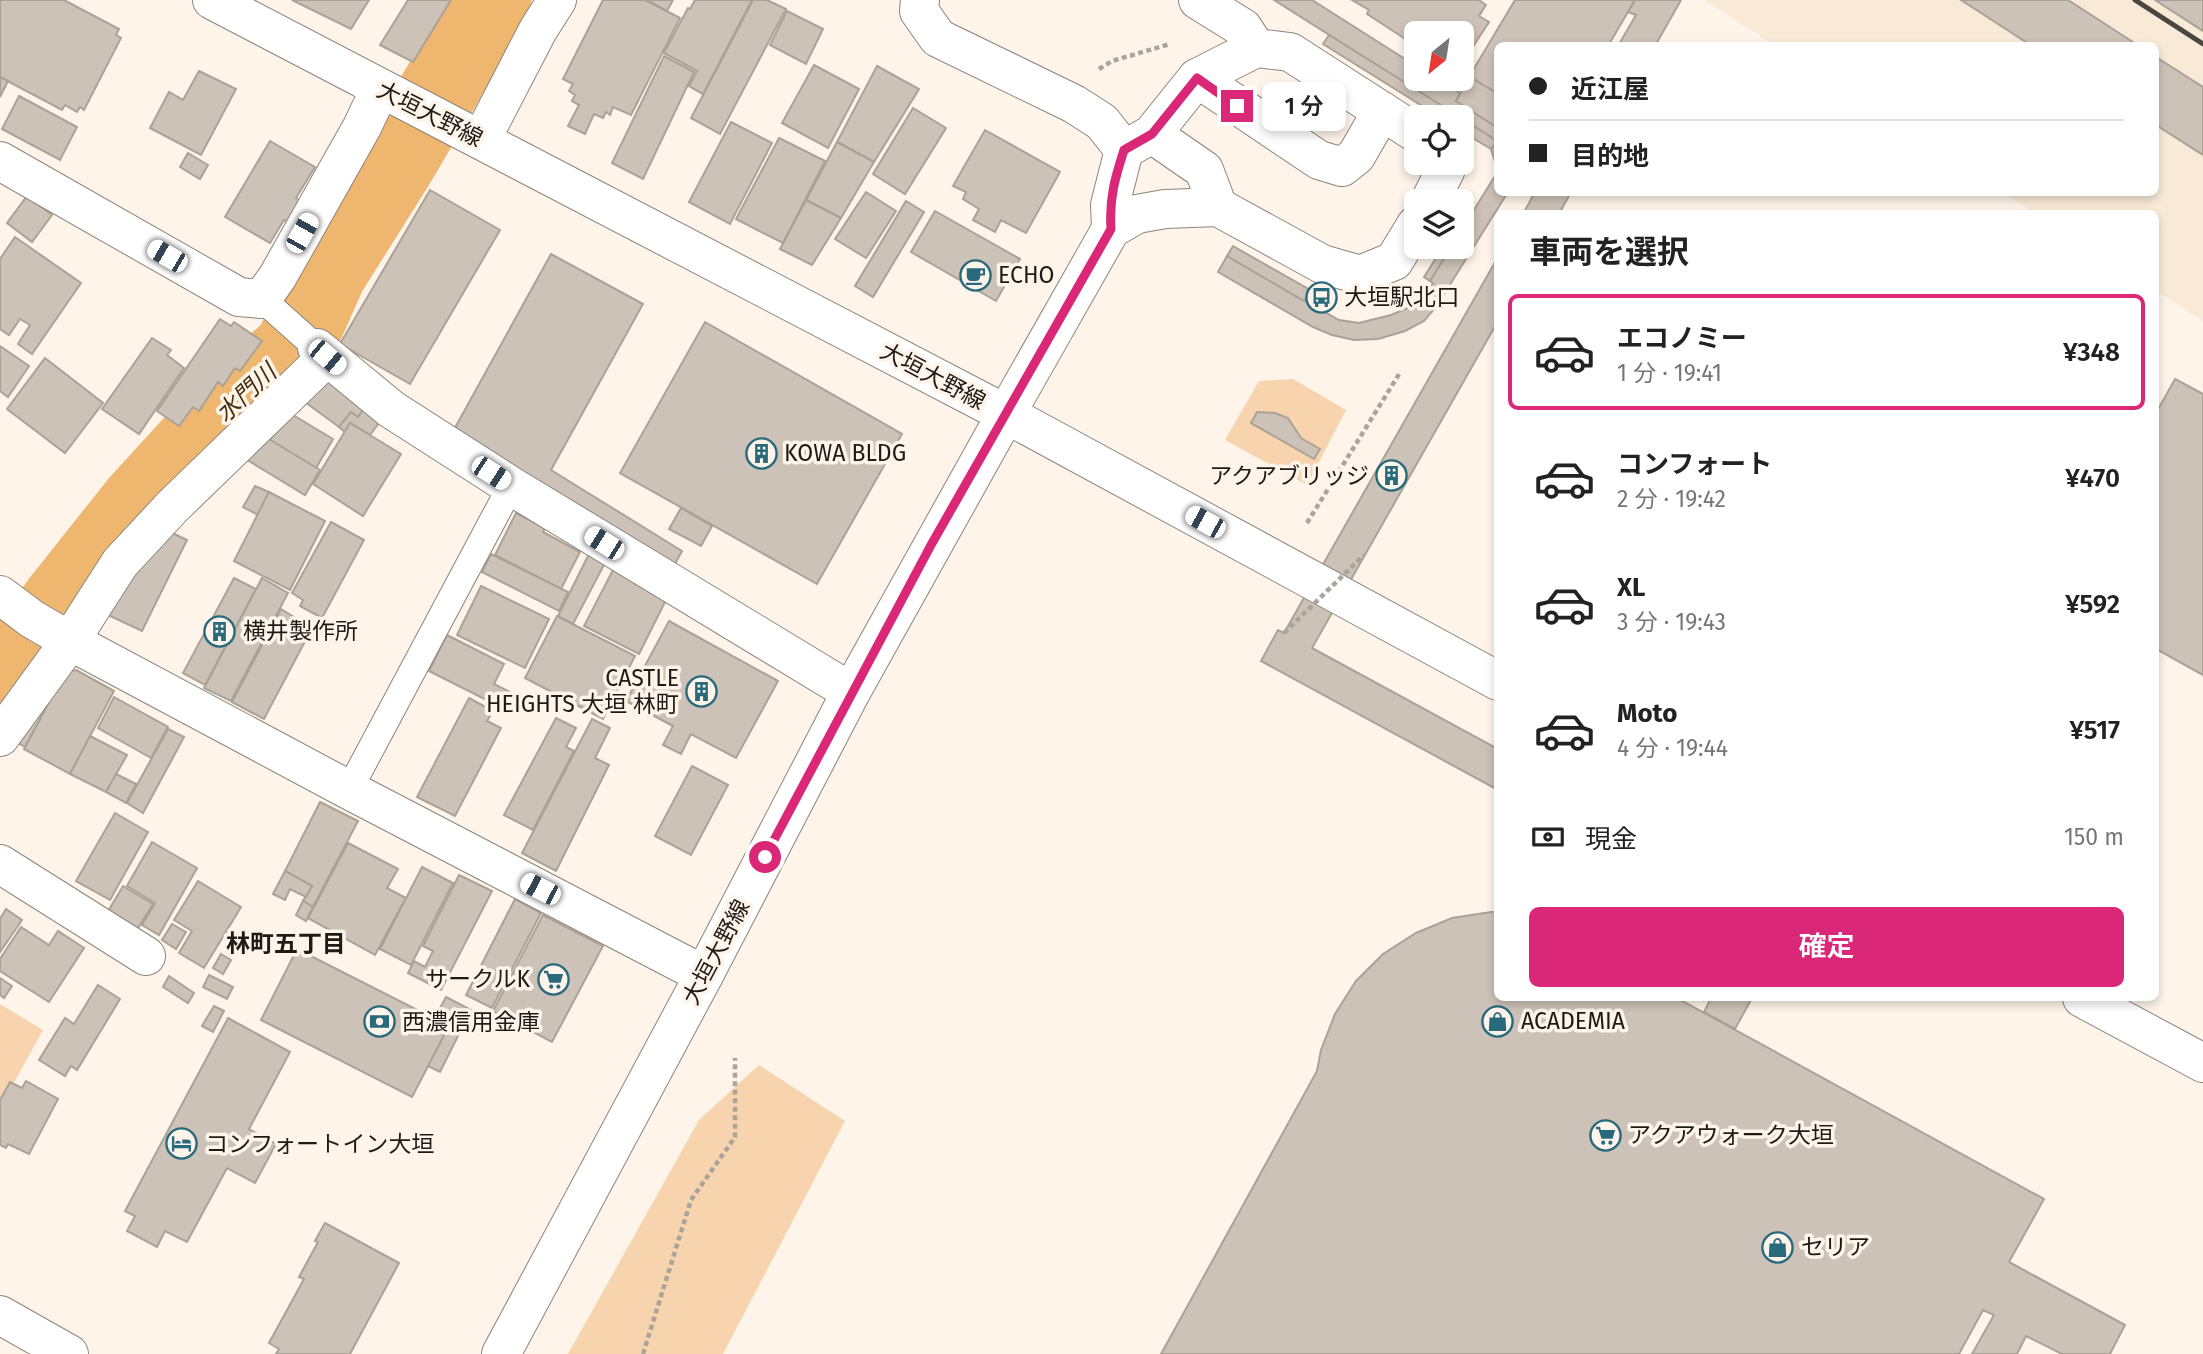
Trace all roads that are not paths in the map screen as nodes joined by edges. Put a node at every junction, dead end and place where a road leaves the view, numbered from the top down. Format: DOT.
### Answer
graph roads {
  1 [pos="212,0"];
  2 [pos="556,0"];
  3 [pos="920,0"];
  4 [pos="1198,0"];
  5 [pos="1256,48"];
  6 [pos="1197,78"];
  7 [pos="387,92"];
  8 [pos="1382,111"];
  9 [pos="1404,125"];
  10 [pos="474,136"];
  11 [pos="1138,142"];
  12 [pos="0,161"];
  13 [pos="1218,207"];
  14 [pos="1111,229"];
  15 [pos="1404,245"];
  16 [pos="268,303"];
  17 [pos="322,352"];
  18 [pos="1006,414"];
  19 [pos="511,486"];
  20 [pos="0,595"];
  21 [pos="53,631"];
  22 [pos="1494,679"];
  23 [pos="851,692"];
  24 [pos="0,737"];
  25 [pos="349,790"];
  26 [pos="0,864"];
  27 [pos="146,956"];
  28 [pos="704,975"];
  29 [pos="2088,1001"];
  30 [pos="2203,1063"];
  31 [pos="0,1315"];
  32 [pos="69,1354"];
  33 [pos="502,1354"];
  1 -- 7 [label="street, 大垣大野線"];
  2 -- 10 [label="street"];
  3 -- 11 [label="street"];
  4 -- 5 [label="street"];
  5 -- 6 [label="street"];
  5 -- 8 [label="street"];
  6 -- 8 [label="street"];
  6 -- 11 [label="street"];
  7 -- 10 [label="street, 大垣大野線"];
  7 -- 16 [label="street"];
  8 -- 9 [label="street"];
  10 -- 18 [label="street, 大垣大野線"];
  11 -- 13 [label="street"];
  11 -- 14 [label="street"];
  12 -- 16 [label="street"];
  13 -- 14 [label="street"];
  13 -- 15 [label="street"];
  14 -- 18 [label="street"];
  16 -- 17 [label="lane"];
  17 -- 19 [label="street"];
  17 -- 21 [label="street"];
  18 -- 22 [label="street"];
  18 -- 23 [label="street, 大垣大野線"];
  19 -- 23 [label="street"];
  19 -- 25 [label="lane"];
  20 -- 21 [label="street"];
  21 -- 24 [label="street"];
  21 -- 25 [label="street"];
  23 -- 28 [label="street, 大垣大野線"];
  25 -- 28 [label="street"];
  26 -- 27 [label="street"];
  28 -- 33 [label="street, 大垣大野線"];
  29 -- 30 [label="street"];
  31 -- 32 [label="street"];
}
